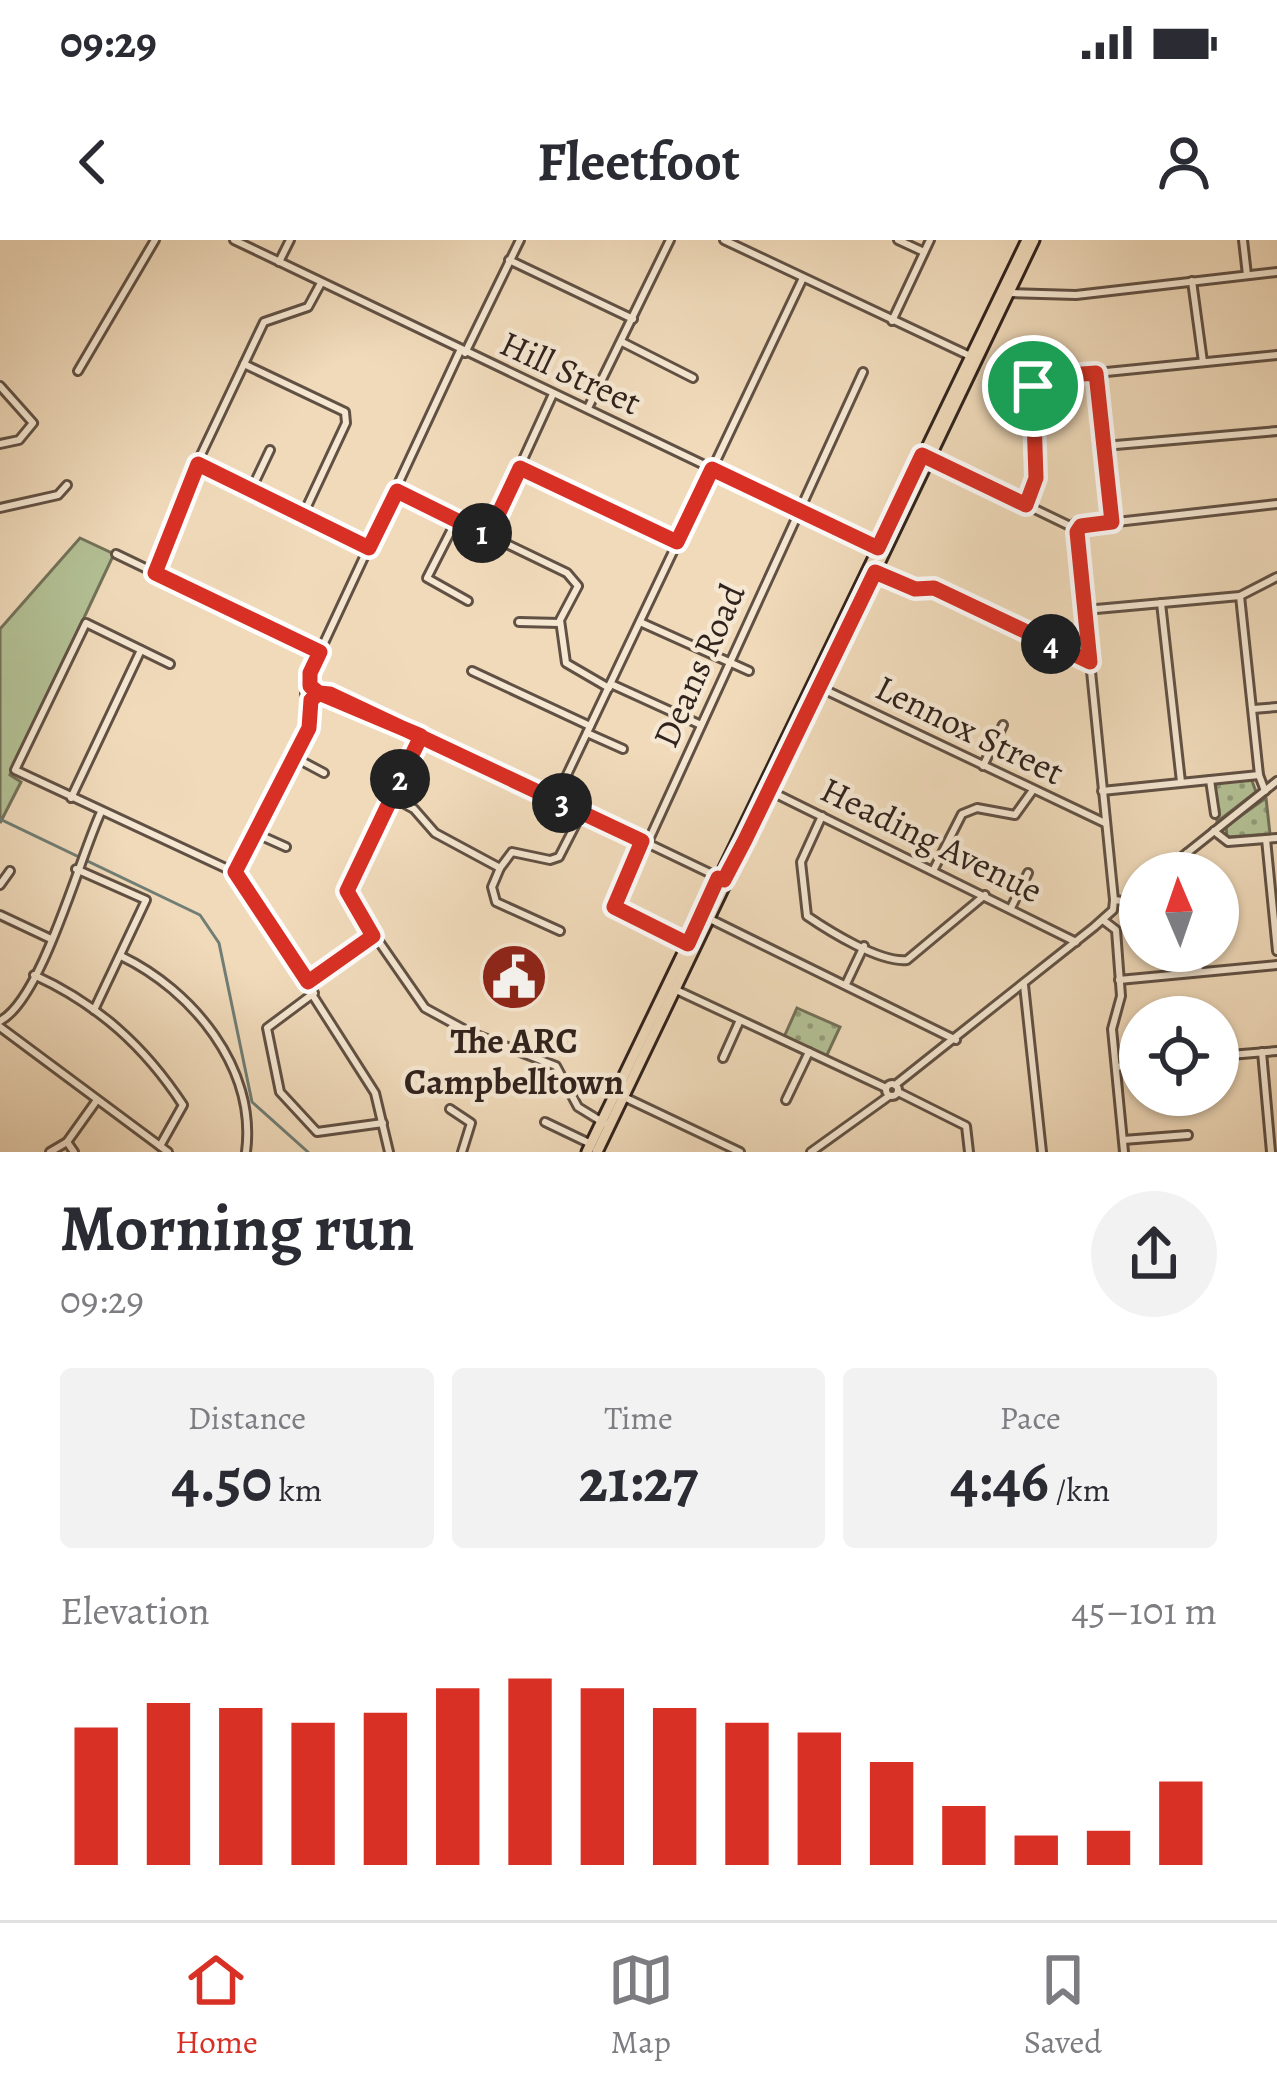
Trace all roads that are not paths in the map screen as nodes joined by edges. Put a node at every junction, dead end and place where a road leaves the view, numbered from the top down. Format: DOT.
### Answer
graph roads {
  1 [pos="155,240"];
  2 [pos="290,240"];
  3 [pos="520,240"];
  4 [pos="670,240"];
  5 [pos="724,240"];
  6 [pos="898,240"];
  7 [pos="930,240"];
  8 [pos="1030,240"];
  9 [pos="1243,240"];
  10 [pos="236,241"];
  11 [pos="924,252"];
  12 [pos="509,260"];
  13 [pos="279,262"];
  14 [pos="1277,272"];
  15 [pos="1246,275"];
  16 [pos="803,278"];
  17 [pos="1192,280"];
  18 [pos="321,283"];
  19 [pos="1009,293"];
  20 [pos="633,319"];
  21 [pos="892,321"];
  22 [pos="622,342"];
  23 [pos="462,352"];
  24 [pos="1277,356"];
  25 [pos="973,357"];
  26 [pos="1204,362"];
  27 [pos="244,364"];
  28 [pos="78,371"];
  29 [pos="863,372"];
  30 [pos="1096,373"];
  31 [pos="692,378"];
  32 [pos="0,386"];
  33 [pos="553,394"];
  34 [pos="588,408"];
  35 [pos="1277,431"];
  36 [pos="1,442"];
  37 [pos="1104,446"];
  38 [pos="270,450"];
  39 [pos="925,457"];
  40 [pos="198,464"];
  41 [pos="520,468"];
  42 [pos="712,469"];
  43 [pos="67,485"];
  44 [pos="251,490"];
  45 [pos="397,491"];
  46 [pos="1277,504"];
  47 [pos="1026,505"];
  48 [pos="0,508"];
  49 [pos="798,509"];
  50 [pos="303,515"];
  51 [pos="456,520"];
  52 [pos="1112,522"];
  53 [pos="1077,528"];
  54 [pos="488,536"];
  55 [pos="677,542"];
  56 [pos="369,548"];
  57 [pos="881,550"];
  58 [pos="116,554"];
  59 [pos="872,570"];
  60 [pos="155,573"];
  61 [pos="1277,577"];
  62 [pos="1240,596"];
  63 [pos="468,601"];
  64 [pos="1161,603"];
  65 [pos="1084,610"];
  66 [pos="519,622"];
  67 [pos="640,622"];
  68 [pos="560,623"];
  69 [pos="141,650"];
  70 [pos="320,652"];
  71 [pos="1090,662"];
  72 [pos="170,664"];
  73 [pos="728,666"];
  74 [pos="472,671"];
  75 [pos="749,671"];
  76 [pos="310,686"];
  77 [pos="610,686"];
  78 [pos="816,686"];
  79 [pos="319,693"];
  80 [pos="311,700"];
  81 [pos="1277,707"];
  82 [pos="1253,710"];
  83 [pos="701,725"];
  84 [pos="1003,725"];
  85 [pos="589,729"];
  86 [pos="421,736"];
  87 [pos="622,749"];
  88 [pos="294,758"];
  89 [pos="983,766"];
  90 [pos="324,772"];
  91 [pos="1259,775"];
  92 [pos="1210,780"];
  93 [pos="1180,782"];
  94 [pos="1277,782"];
  95 [pos="766,789"];
  96 [pos="1033,790"];
  97 [pos="1102,791"];
  98 [pos="1265,791"];
  99 [pos="392,797"];
  100 [pos="71,798"];
  101 [pos="555,800"];
  102 [pos="101,812"];
  103 [pos="582,812"];
  104 [pos="1215,814"];
  105 [pos="822,816"];
  106 [pos="1105,823"];
  107 [pos="1214,831"];
  108 [pos="257,834"];
  109 [pos="1277,838"];
  110 [pos="1266,839"];
  111 [pos="644,842"];
  112 [pos="286,847"];
  113 [pos="1189,852"];
  114 [pos="500,868"];
  115 [pos="76,869"];
  116 [pos="934,869"];
  117 [pos="10,871"];
  118 [pos="235,872"];
  119 [pos="1028,873"];
  120 [pos="722,879"];
  121 [pos="0,885"];
  122 [pos="985,895"];
  123 [pos="1118,901"];
  124 [pos="1011,908"];
  125 [pos="0,915"];
  126 [pos="705,917"];
  127 [pos="1102,920"];
  128 [pos="560,931"];
  129 [pos="373,936"];
  130 [pos="51,940"];
  131 [pos="1076,942"];
  132 [pos="688,944"];
  133 [pos="864,946"];
  134 [pos="1277,951"];
  135 [pos="121,956"];
  136 [pos="1277,965"];
  137 [pos="1239,968"];
  138 [pos="1199,972"];
  139 [pos="34,975"];
  140 [pos="1120,980"];
  141 [pos="308,982"];
  142 [pos="846,985"];
  143 [pos="1024,985"];
  144 [pos="671,987"];
  145 [pos="314,993"];
  146 [pos="94,1010"];
  147 [pos="740,1020"];
  148 [pos="0,1024"];
  149 [pos="956,1040"];
  150 [pos="1277,1051"];
  151 [pos="809,1052"];
  152 [pos="1262,1052"];
  153 [pos="1239,1055"];
  154 [pos="723,1058"];
  155 [pos="1117,1066"];
  156 [pos="892,1090"];
  157 [pos="619,1094"];
  158 [pos="97,1100"];
  159 [pos="786,1100"];
  160 [pos="450,1109"];
  161 [pos="545,1122"];
  162 [pos="383,1123"];
  163 [pos="605,1124"];
  164 [pos="1189,1135"];
  165 [pos="1123,1140"];
  166 [pos="67,1142"];
  167 [pos="160,1146"];
  168 [pos="591,1149"];
  169 [pos="50,1152"];
  170 [pos="74,1152"];
  171 [pos="168,1152"];
  172 [pos="246,1152"];
  173 [pos="389,1152"];
  174 [pos="462,1152"];
  175 [pos="740,1152"];
  176 [pos="811,1152"];
  177 [pos="969,1152"];
  178 [pos="1042,1152"];
  179 [pos="1124,1152"];
  180 [pos="1271,1152"];
  1 -- 28 [label="street"];
  2 -- 13 [label="street"];
  3 -- 12 [label="street"];
  4 -- 20 [label="street"];
  5 -- 16 [label="street"];
  6 -- 11 [label="street"];
  7 -- 11 [label="street"];
  8 -- 19 [label="main road"];
  8 -- 25 [label="main road"];
  9 -- 15 [label="street"];
  10 -- 13 [label="street, Hill Street"];
  11 -- 21 [label="street"];
  12 -- 20 [label="street"];
  12 -- 23 [label="street"];
  13 -- 18 [label="street, Hill Street"];
  14 -- 15 [label="street"];
  15 -- 17 [label="street"];
  16 -- 21 [label="street"];
  16 -- 42 [label="street"];
  17 -- 19 [label="street"];
  17 -- 26 [label="street"];
  18 -- 23 [label="street, Hill Street"];
  18 -- 27 [label="street"];
  19 -- 25 [label="main road"];
  20 -- 22 [label="street"];
  21 -- 25 [label="street"];
  22 -- 31 [label="street"];
  22 -- 34 [label="street"];
  23 -- 33 [label="street, Hill Street"];
  23 -- 45 [label="street"];
  24 -- 26 [label="street"];
  25 -- 39 [label="main road"];
  26 -- 30 [label="street"];
  27 -- 40 [label="street"];
  27 -- 50 [label="street"];
  29 -- 49 [label="street, Deans Road"];
  30 -- 37 [label="street"];
  30 -- 47 [label="street"];
  32 -- 36 [label="street"];
  33 -- 34 [label="street, Hill Street"];
  33 -- 41 [label="street"];
  34 -- 42 [label="street, Hill Street"];
  35 -- 37 [label="street"];
  37 -- 52 [label="street"];
  38 -- 44 [label="street"];
  39 -- 47 [label="street"];
  39 -- 57 [label="main road"];
  40 -- 44 [label="street"];
  40 -- 60 [label="street"];
  41 -- 54 [label="street"];
  41 -- 55 [label="street"];
  42 -- 49 [label="street, Hill Street"];
  42 -- 55 [label="street"];
  43 -- 48 [label="street"];
  44 -- 50 [label="street"];
  45 -- 51 [label="street"];
  45 -- 56 [label="street"];
  46 -- 52 [label="street"];
  47 -- 53 [label="street"];
  49 -- 57 [label="street, Hill Street"];
  49 -- 73 [label="street, Deans Road"];
  50 -- 56 [label="street"];
  51 -- 54 [label="street"];
  51 -- 63 [label="street"];
  52 -- 53 [label="street"];
  53 -- 65 [label="street"];
  54 -- 68 [label="street"];
  55 -- 67 [label="street"];
  56 -- 70 [label="street"];
  57 -- 59 [label="main road"];
  58 -- 60 [label="street"];
  59 -- 71 [label="street"];
  59 -- 78 [label="main road"];
  60 -- 70 [label="street"];
  61 -- 62 [label="street"];
  62 -- 64 [label="street"];
  62 -- 82 [label="street"];
  64 -- 65 [label="street"];
  64 -- 93 [label="street"];
  65 -- 71 [label="street"];
  66 -- 68 [label="street"];
  67 -- 73 [label="street"];
  67 -- 77 [label="street"];
  68 -- 77 [label="street"];
  69 -- 72 [label="street"];
  69 -- 100 [label="street"];
  69 -- 100 [label="street"];
  70 -- 76 [label="street"];
  71 -- 97 [label="street"];
  73 -- 75 [label="street"];
  73 -- 83 [label="street, Deans Road"];
  74 -- 85 [label="street"];
  76 -- 79 [label="street"];
  76 -- 80 [label="street"];
  77 -- 83 [label="street"];
  77 -- 85 [label="street"];
  78 -- 89 [label="street, Lennox Street"];
  78 -- 95 [label="main road"];
  79 -- 80 [label="street"];
  79 -- 86 [label="street"];
  80 -- 88 [label="street"];
  81 -- 82 [label="street"];
  82 -- 91 [label="street"];
  83 -- 111 [label="street, Deans Road"];
  84 -- 89 [label="street"];
  85 -- 87 [label="street"];
  85 -- 101 [label="street"];
  86 -- 99 [label="street"];
  86 -- 101 [label="street"];
  88 -- 90 [label="street"];
  88 -- 108 [label="street"];
  89 -- 96 [label="street, Lennox Street"];
  91 -- 92 [label="street"];
  91 -- 98 [label="street"];
  92 -- 93 [label="street"];
  92 -- 104 [label="street"];
  93 -- 97 [label="street"];
  94 -- 98 [label="street"];
  95 -- 105 [label="street, Heading Avenue"];
  95 -- 120 [label="main road"];
  96 -- 106 [label="street, Lennox Street"];
  96 -- 116 [label="street"];
  97 -- 106 [label="street"];
  98 -- 107 [label="street"];
  99 -- 114 [label="street"];
  99 -- 129 [label="street"];
  100 -- 102 [label="street"];
  101 -- 103 [label="street"];
  102 -- 115 [label="street"];
  102 -- 118 [label="street"];
  103 -- 111 [label="street"];
  103 -- 114 [label="street"];
  105 -- 116 [label="street, Heading Avenue"];
  105 -- 133 [label="street"];
  106 -- 123 [label="street"];
  107 -- 110 [label="street"];
  107 -- 113 [label="street"];
  108 -- 112 [label="street"];
  108 -- 118 [label="street"];
  109 -- 110 [label="street"];
  110 -- 134 [label="street"];
  111 -- 120 [label="street"];
  111 -- 132 [label="street, Deans Road"];
  114 -- 128 [label="street"];
  115 -- 130 [label="street"];
  115 -- 135 [label="street"];
  116 -- 122 [label="street, Heading Avenue"];
  117 -- 121 [label="street"];
  118 -- 141 [label="street"];
  119 -- 124 [label="street"];
  120 -- 126 [label="main road"];
  122 -- 124 [label="street, Heading Avenue"];
  122 -- 133 [label="street"];
  123 -- 127 [label="street"];
  124 -- 131 [label="street, Heading Avenue"];
  125 -- 130 [label="street"];
  126 -- 132 [label="main road"];
  126 -- 142 [label="street"];
  126 -- 144 [label="main road"];
  127 -- 131 [label="street"];
  127 -- 140 [label="street"];
  129 -- 141 [label="street"];
  129 -- 163 [label="street"];
  130 -- 139 [label="street"];
  131 -- 143 [label="street"];
  132 -- 144 [label="main road"];
  133 -- 142 [label="street"];
  135 -- 146 [label="street"];
  135 -- 172 [label="street"];
  136 -- 137 [label="street"];
  138 -- 140 [label="street"];
  139 -- 146 [label="street"];
  139 -- 148 [label="street"];
  140 -- 155 [label="street"];
  141 -- 145 [label="street"];
  142 -- 149 [label="street"];
  143 -- 149 [label="street"];
  143 -- 178 [label="street"];
  144 -- 147 [label="street"];
  144 -- 157 [label="main road"];
  145 -- 162 [label="street"];
  145 -- 162 [label="street"];
  146 -- 167 [label="street"];
  147 -- 151 [label="street"];
  147 -- 154 [label="street"];
  148 -- 158 [label="street"];
  149 -- 156 [label="street"];
  150 -- 152 [label="street"];
  151 -- 156 [label="street"];
  151 -- 159 [label="street"];
  152 -- 153 [label="street"];
  152 -- 180 [label="street"];
  155 -- 165 [label="street"];
  156 -- 176 [label="street"];
  156 -- 177 [label="street"];
  157 -- 163 [label="main road"];
  157 -- 175 [label="street"];
  158 -- 166 [label="street"];
  158 -- 167 [label="street"];
  160 -- 174 [label="street"];
  161 -- 168 [label="street"];
  162 -- 173 [label="street"];
  163 -- 168 [label="main road"];
  164 -- 165 [label="street"];
  165 -- 179 [label="street"];
  166 -- 169 [label="street"];
  166 -- 170 [label="street"];
  167 -- 171 [label="street"];
}
